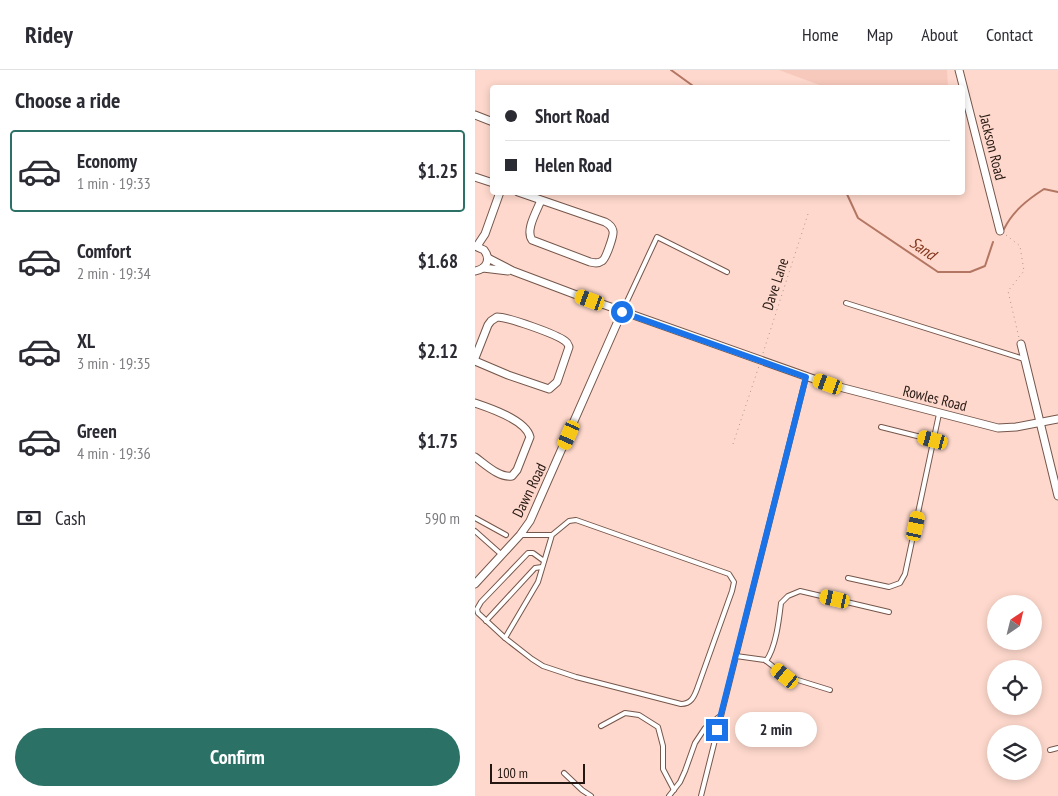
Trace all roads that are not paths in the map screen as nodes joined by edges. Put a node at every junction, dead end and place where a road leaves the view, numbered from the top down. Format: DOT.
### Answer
graph roads {
  1 [pos="959,70"];
  2 [pos="963,85"];
  3 [pos="965,94"];
  4 [pos="475,115"];
  5 [pos="490,121"];
  6 [pos="475,177"];
  7 [pos="490,182"];
  8 [pos="499,195"];
  9 [pos="527,195"];
  10 [pos="541,200"];
  11 [pos="1000,231"];
  12 [pos="485,234"];
  13 [pos="476,246"];
  14 [pos="484,250"];
  15 [pos="488,258"];
  16 [pos="478,271"];
  17 [pos="513,272"];
  18 [pos="727,272"];
  19 [pos="846,304"];
  20 [pos="622,312"];
  21 [pos="1021,344"];
  22 [pos="475,360"];
  23 [pos="1024,360"];
  24 [pos="806,377"];
  25 [pos="475,403"];
  26 [pos="939,414"];
  27 [pos="1058,418"];
  28 [pos="1039,423"];
  29 [pos="881,427"];
  30 [pos="933,440"];
  31 [pos="475,457"];
  32 [pos="1058,496"];
  33 [pos="475,518"];
  34 [pos="475,531"];
  35 [pos="520,535"];
  36 [pos="552,535"];
  37 [pos="506,536"];
  38 [pos="502,555"];
  39 [pos="544,561"];
  40 [pos="542,567"];
  41 [pos="848,578"];
  42 [pos="475,584"];
  43 [pos="889,612"];
  44 [pos="486,621"];
  45 [pos="505,638"];
  46 [pos="736,656"];
  47 [pos="765,661"];
  48 [pos="830,690"];
  49 [pos="720,716"];
  50 [pos="601,726"];
  51 [pos="1058,748"];
  52 [pos="1050,750"];
  53 [pos="564,773"];
  54 [pos="674,790"];
  55 [pos="591,796"];
  56 [pos="669,796"];
  57 [pos="701,796"];
  1 -- 2 [label="street, Jackson Road"];
  3 -- 11 [label="street, Jackson Road"];
  4 -- 5 [label="street"];
  6 -- 7 [label="street"];
  8 -- 12 [label="street"];
  9 -- 10 [label="street"];
  10 -- 10 [label="street"];
  12 -- 13 [label="street"];
  12 -- 14 [label="street"];
  13 -- 14 [label="street"];
  14 -- 15 [label="street"];
  15 -- 16 [label="street"];
  15 -- 17 [label="street"];
  16 -- 17 [label="street"];
  17 -- 20 [label="street, Rowles Road"];
  18 -- 20 [label="lane"];
  19 -- 23 [label="lane"];
  20 -- 24 [label="street, Rowles Road"];
  20 -- 35 [label="street, Dawn Road"];
  21 -- 23 [label="street"];
  22 -- 22 [label="street"];
  23 -- 28 [label="street"];
  24 -- 26 [label="street, Rowles Road"];
  24 -- 46 [label="lane"];
  25 -- 31 [label="street"];
  26 -- 28 [label="street, Rowles Road"];
  26 -- 30 [label="lane"];
  27 -- 28 [label="street, Rowles Road"];
  28 -- 32 [label="street"];
  29 -- 30 [label="lane"];
  30 -- 41 [label="lane"];
  33 -- 37 [label="lane"];
  34 -- 38 [label="lane"];
  35 -- 36 [label="lane"];
  35 -- 38 [label="street, Dawn Road"];
  36 -- 39 [label="lane"];
  36 -- 45 [label="lane"];
  38 -- 42 [label="street, Dawn Road"];
  39 -- 40 [label="lane"];
  39 -- 44 [label="lane"];
  40 -- 44 [label="lane"];
  40 -- 45 [label="lane"];
  43 -- 47 [label="lane"];
  44 -- 45 [label="lane"];
  46 -- 47 [label="lane"];
  46 -- 49 [label="lane"];
  47 -- 48 [label="lane"];
  49 -- 54 [label="lane"];
  49 -- 57 [label="lane"];
  50 -- 54 [label="lane"];
  51 -- 52 [label="lane"];
  53 -- 55 [label="lane"];
  54 -- 56 [label="lane"];
}
